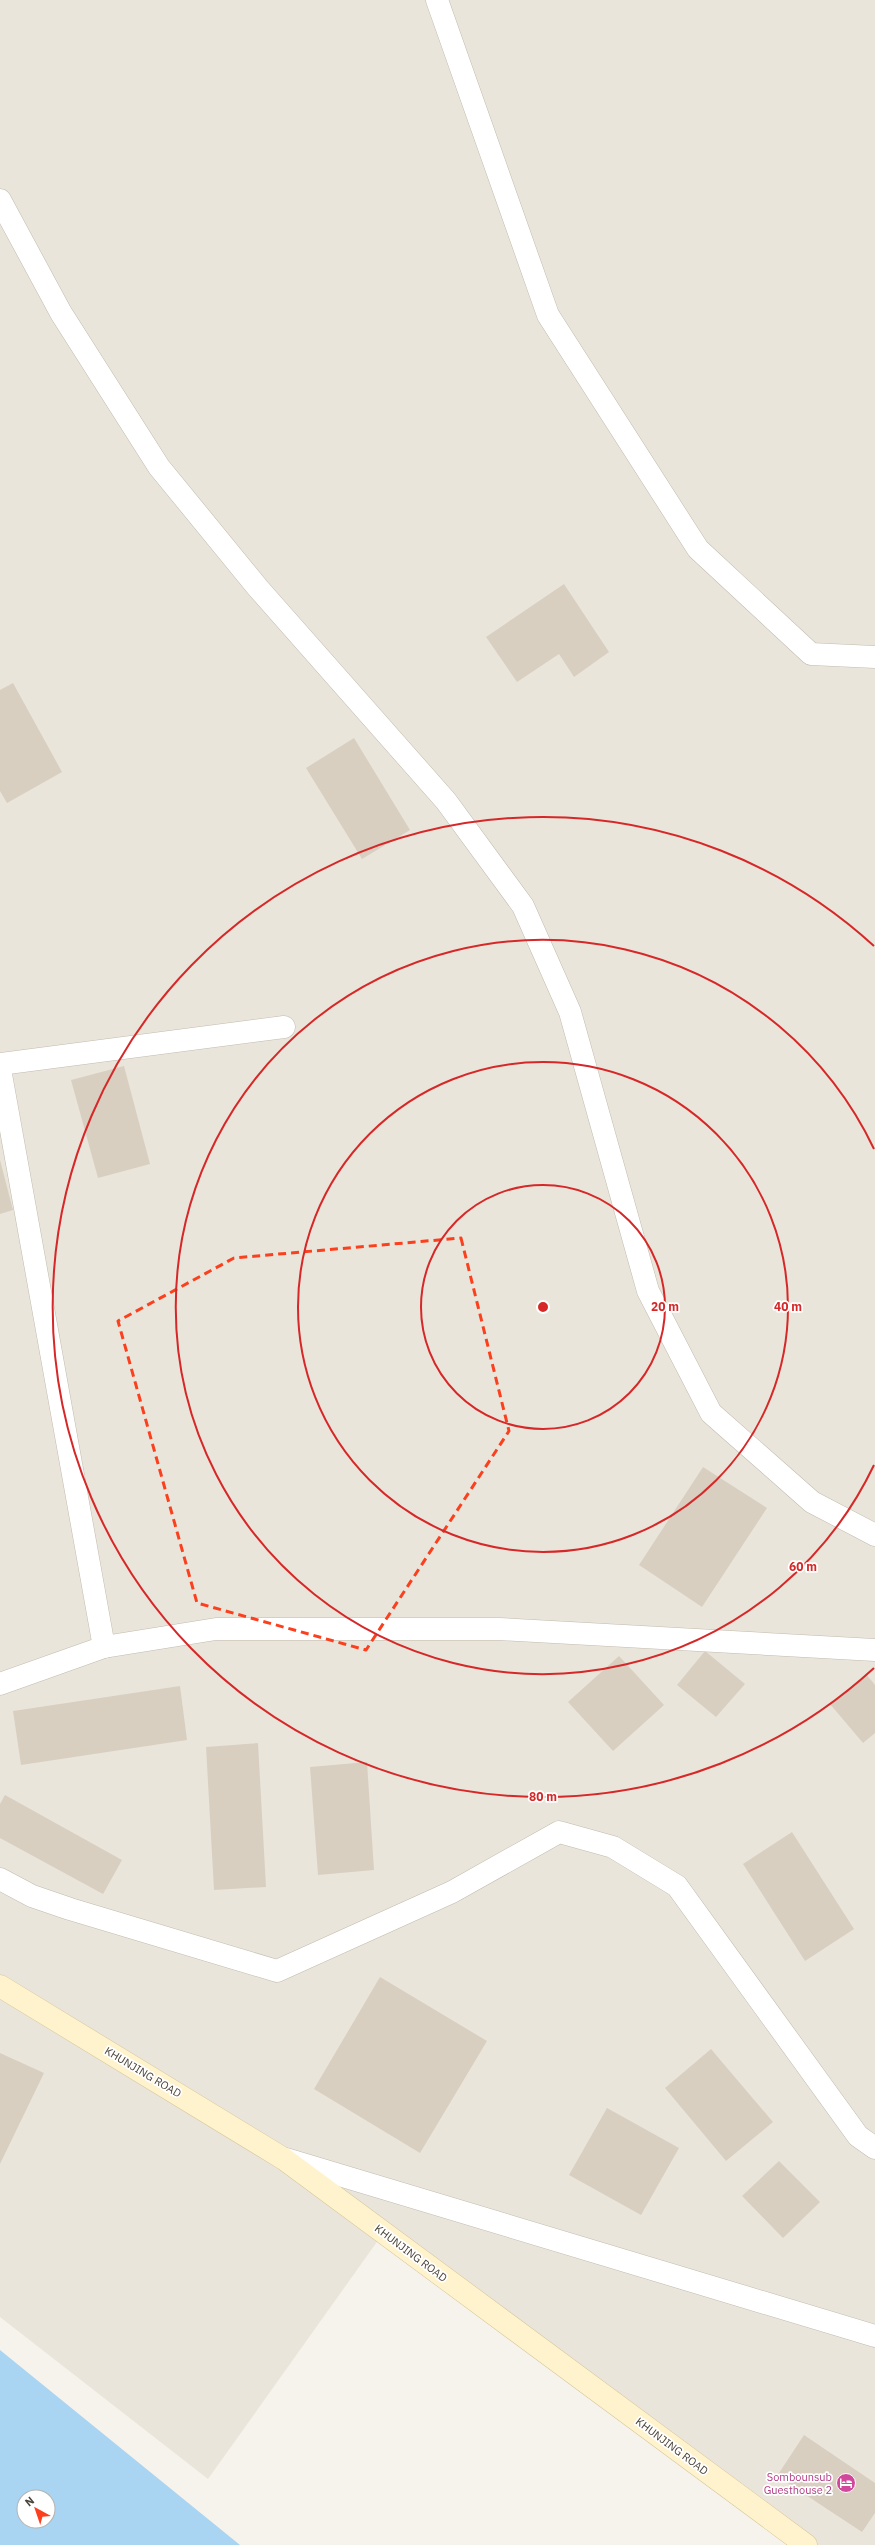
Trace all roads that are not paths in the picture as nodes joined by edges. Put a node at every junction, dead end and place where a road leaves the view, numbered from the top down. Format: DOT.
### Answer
graph roads {
  1 [pos="437,0"];
  2 [pos="0,200"];
  3 [pos="875,657"];
  4 [pos="284,1027"];
  5 [pos="0,1064"];
  6 [pos="0,1069"];
  7 [pos="875,1535"];
  8 [pos="104,1647"];
  9 [pos="875,1650"];
  10 [pos="0,1684"];
  11 [pos="0,1879"];
  12 [pos="0,1986"];
  13 [pos="875,2148"];
  14 [pos="284,2159"];
  15 [pos="875,2336"];
  16 [pos="806,2545"];
  1 -- 3 [label="street"];
  2 -- 7 [label="street"];
  4 -- 5 [label="street"];
  6 -- 8 [label="street"];
  8 -- 9 [label="street"];
  8 -- 10 [label="street"];
  11 -- 13 [label="street"];
  12 -- 14 [label="main road, KHUNJING ROAD"];
  14 -- 15 [label="street"];
  14 -- 16 [label="main road, KHUNJING ROAD"];
}
